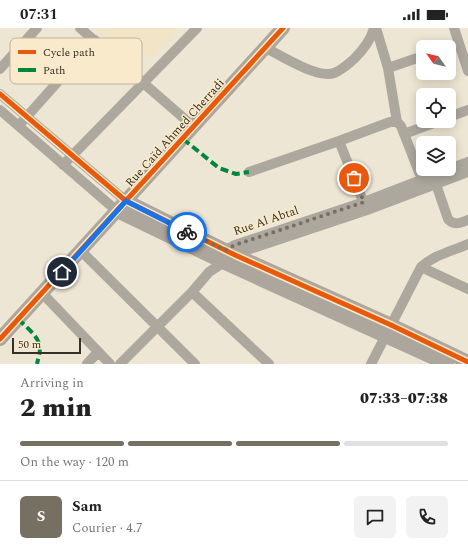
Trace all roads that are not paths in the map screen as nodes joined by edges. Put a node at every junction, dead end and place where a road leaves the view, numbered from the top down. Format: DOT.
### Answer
graph roads {
  1 [pos="38,28"];
  2 [pos="80,28"];
  3 [pos="197,28"];
  4 [pos="284,28"];
  5 [pos="375,28"];
  6 [pos="454,28"];
  7 [pos="29,38"];
  8 [pos="93,38"];
  9 [pos="459,44"];
  10 [pos="456,45"];
  11 [pos="266,48"];
  12 [pos="10,58"];
  13 [pos="416,58"];
  14 [pos="388,68"];
  15 [pos="0,69"];
  16 [pos="468,71"];
  17 [pos="57,84"];
  18 [pos="143,84"];
  19 [pos="0,94"];
  20 [pos="0,110"];
  21 [pos="468,110"];
  22 [pos="456,114"];
  23 [pos="27,118"];
  24 [pos="397,122"];
  25 [pos="18,127"];
  26 [pos="194,127"];
  27 [pos="420,128"];
  28 [pos="404,134"];
  29 [pos="339,142"];
  30 [pos="72,154"];
  31 [pos="468,162"];
  32 [pos="63,165"];
  33 [pos="249,172"];
  34 [pos="468,172"];
  35 [pos="423,184"];
  36 [pos="436,184"];
  37 [pos="122,206"];
  38 [pos="365,206"];
  39 [pos="468,220"];
  40 [pos="468,244"];
  41 [pos="81,251"];
  42 [pos="225,256"];
  43 [pos="421,267"];
  44 [pos="468,289"];
  45 [pos="192,292"];
  46 [pos="42,293"];
  47 [pos="157,326"];
  48 [pos="388,331"];
  49 [pos="0,337"];
  50 [pos="98,352"];
  51 [pos="468,362"];
  52 [pos="87,364"];
  53 [pos="110,364"];
  54 [pos="120,364"];
  55 [pos="195,364"];
  56 [pos="268,364"];
  57 [pos="371,364"];
  58 [pos="446,364"];
  1 -- 7 [label="street"];
  2 -- 8 [label="street"];
  3 -- 18 [label="street"];
  4 -- 11 [label="street, Rue Caïd Ahmed Cherradi"];
  5 -- 11 [label="street"];
  5 -- 14 [label="street"];
  6 -- 9 [label="street"];
  9 -- 10 [label="street"];
  9 -- 16 [label="street"];
  11 -- 26 [label="street, Rue Caïd Ahmed Cherradi"];
  12 -- 15 [label="street"];
  13 -- 14 [label="street"];
  14 -- 24 [label="street"];
  17 -- 23 [label="street"];
  18 -- 26 [label="street"];
  18 -- 30 [label="street"];
  19 -- 23 [label="street"];
  20 -- 25 [label="street"];
  21 -- 22 [label="street"];
  23 -- 25 [label="street"];
  23 -- 30 [label="street"];
  24 -- 28 [label="street"];
  24 -- 29 [label="street"];
  25 -- 32 [label="street"];
  26 -- 37 [label="street, Rue Caïd Ahmed Cherradi"];
  27 -- 28 [label="street"];
  28 -- 35 [label="street"];
  29 -- 33 [label="street"];
  29 -- 38 [label="street"];
  30 -- 32 [label="street"];
  30 -- 37 [label="street"];
  31 -- 35 [label="street, Rue Al Abtal"];
  32 -- 37 [label="street"];
  34 -- 36 [label="street, Rue Al Abtal"];
  35 -- 36 [label="street, Rue Al Abtal"];
  35 -- 38 [label="street, Rue Al Abtal"];
  36 -- 39 [label="street"];
  37 -- 41 [label="street, Rue Caïd Ahmed Cherradi"];
  37 -- 42 [label="street"];
  38 -- 42 [label="street, Rue Al Abtal"];
  40 -- 43 [label="street"];
  41 -- 46 [label="street, Rue Caïd Ahmed Cherradi"];
  41 -- 47 [label="street"];
  42 -- 45 [label="street"];
  42 -- 48 [label="street"];
  43 -- 44 [label="street"];
  43 -- 48 [label="street"];
  45 -- 47 [label="street"];
  45 -- 56 [label="street"];
  46 -- 49 [label="street, Rue Caïd Ahmed Cherradi"];
  46 -- 50 [label="street"];
  47 -- 54 [label="street"];
  47 -- 55 [label="street"];
  48 -- 51 [label="street"];
  48 -- 57 [label="street"];
  48 -- 58 [label="street"];
  50 -- 52 [label="street"];
  50 -- 53 [label="street"];
}
